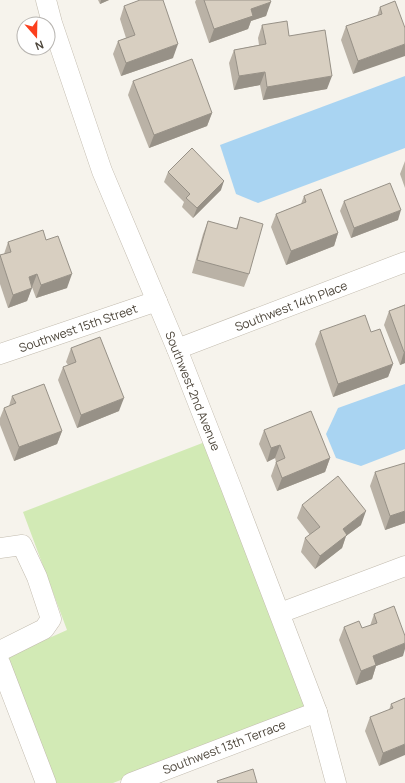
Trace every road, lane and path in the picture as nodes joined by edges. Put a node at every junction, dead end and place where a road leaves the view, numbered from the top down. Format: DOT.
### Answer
graph roads {
  1 [pos="46,0"];
  2 [pos="405,262"];
  3 [pos="157,300"];
  4 [pos="177,349"];
  5 [pos="0,354"];
  6 [pos="0,548"];
  7 [pos="405,566"];
  8 [pos="280,613"];
  9 [pos="0,651"];
  10 [pos="0,663"];
  11 [pos="317,712"];
  12 [pos="46,783"];
  13 [pos="131,783"];
  14 [pos="336,783"];
  1 -- 3 [label="street, Southwest 2nd Avenue"];
  2 -- 4 [label="street, Southwest 14th Place"];
  3 -- 4 [label="street, Southwest 2nd Avenue"];
  3 -- 5 [label="street, Southwest 15th Street"];
  4 -- 8 [label="street, Southwest 2nd Avenue"];
  6 -- 9 [label="street"];
  7 -- 8 [label="street"];
  8 -- 11 [label="street, Southwest 2nd Avenue"];
  10 -- 12 [label="street"];
  11 -- 13 [label="street, Southwest 13th Terrace"];
  11 -- 14 [label="street, Southwest 2nd Avenue"];
}
